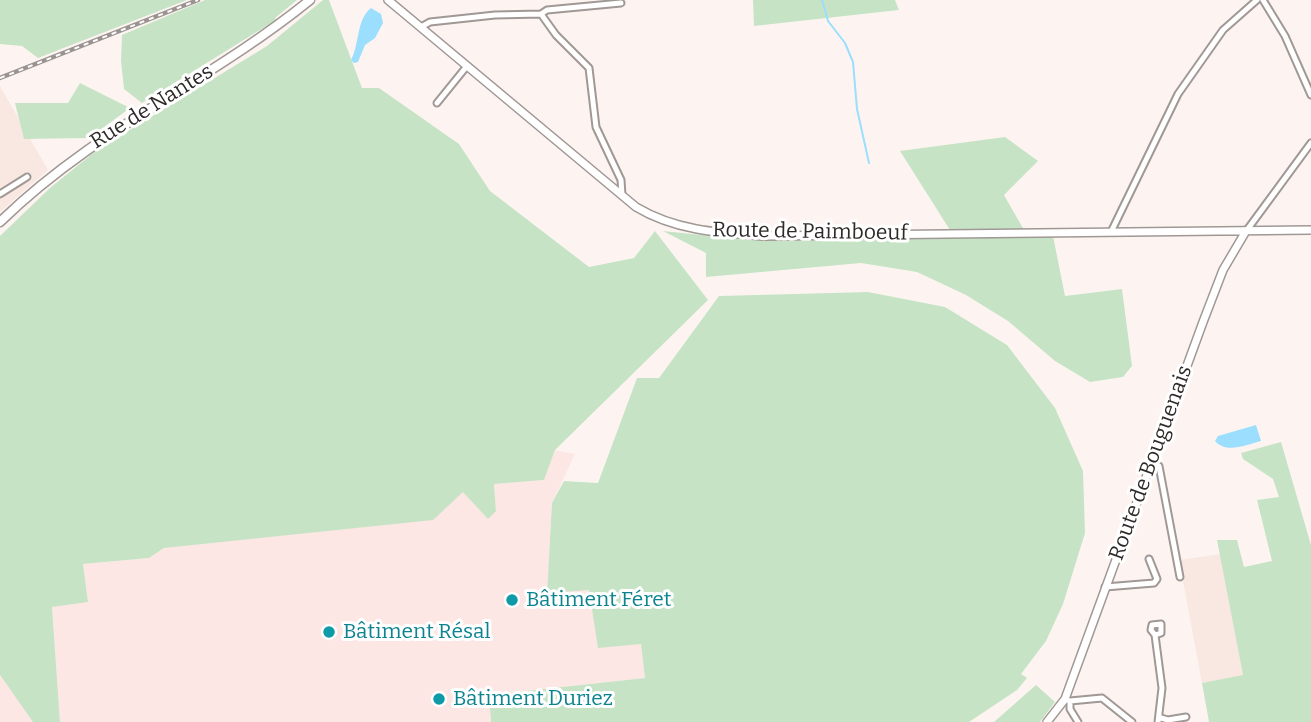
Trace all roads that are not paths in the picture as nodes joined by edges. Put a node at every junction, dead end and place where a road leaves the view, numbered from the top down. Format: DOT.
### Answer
graph roads {
  1 [pos="310,0"];
  2 [pos="388,0"];
  3 [pos="1257,0"];
  4 [pos="1263,0"];
  5 [pos="621,3"];
  6 [pos="541,15"];
  7 [pos="421,27"];
  8 [pos="467,66"];
  9 [pos="1311,95"];
  10 [pos="437,103"];
  11 [pos="1311,143"];
  12 [pos="27,177"];
  13 [pos="0,194"];
  14 [pos="622,195"];
  15 [pos="0,222"];
  16 [pos="1311,230"];
  17 [pos="1246,231"];
  18 [pos="1111,232"];
  19 [pos="1151,462"];
  20 [pos="1149,559"];
  21 [pos="1180,577"];
  22 [pos="1105,587"];
  23 [pos="1155,635"];
  24 [pos="1068,700"];
  25 [pos="1186,717"];
  26 [pos="1160,720"];
  27 [pos="1047,722"];
  28 [pos="1078,722"];
  29 [pos="1132,722"];
  1 -- 15 [label="main road, Rue de Nantes"];
  2 -- 7 [label="street, Route de Paimboeuf"];
  3 -- 18 [label="street"];
  4 -- 9 [label="street"];
  5 -- 6 [label="street"];
  6 -- 7 [label="street"];
  6 -- 14 [label="street"];
  7 -- 8 [label="street, Route de Paimboeuf"];
  8 -- 10 [label="street"];
  8 -- 14 [label="street, Route de Paimboeuf"];
  11 -- 17 [label="street"];
  12 -- 13 [label="street"];
  14 -- 18 [label="street, Route de Paimboeuf"];
  16 -- 17 [label="street, Route de Paimboeuf"];
  17 -- 18 [label="street, Route de Paimboeuf"];
  17 -- 19 [label="street, Route de Bouguenais"];
  19 -- 21 [label="street"];
  19 -- 22 [label="street, Route de Bouguenais"];
  20 -- 22 [label="street"];
  22 -- 24 [label="street, Route de Bouguenais"];
  23 -- 26 [label="street"];
  24 -- 27 [label="street, Route de Bouguenais"];
  24 -- 28 [label="street"];
  24 -- 29 [label="street"];
  25 -- 26 [label="street"];
}
